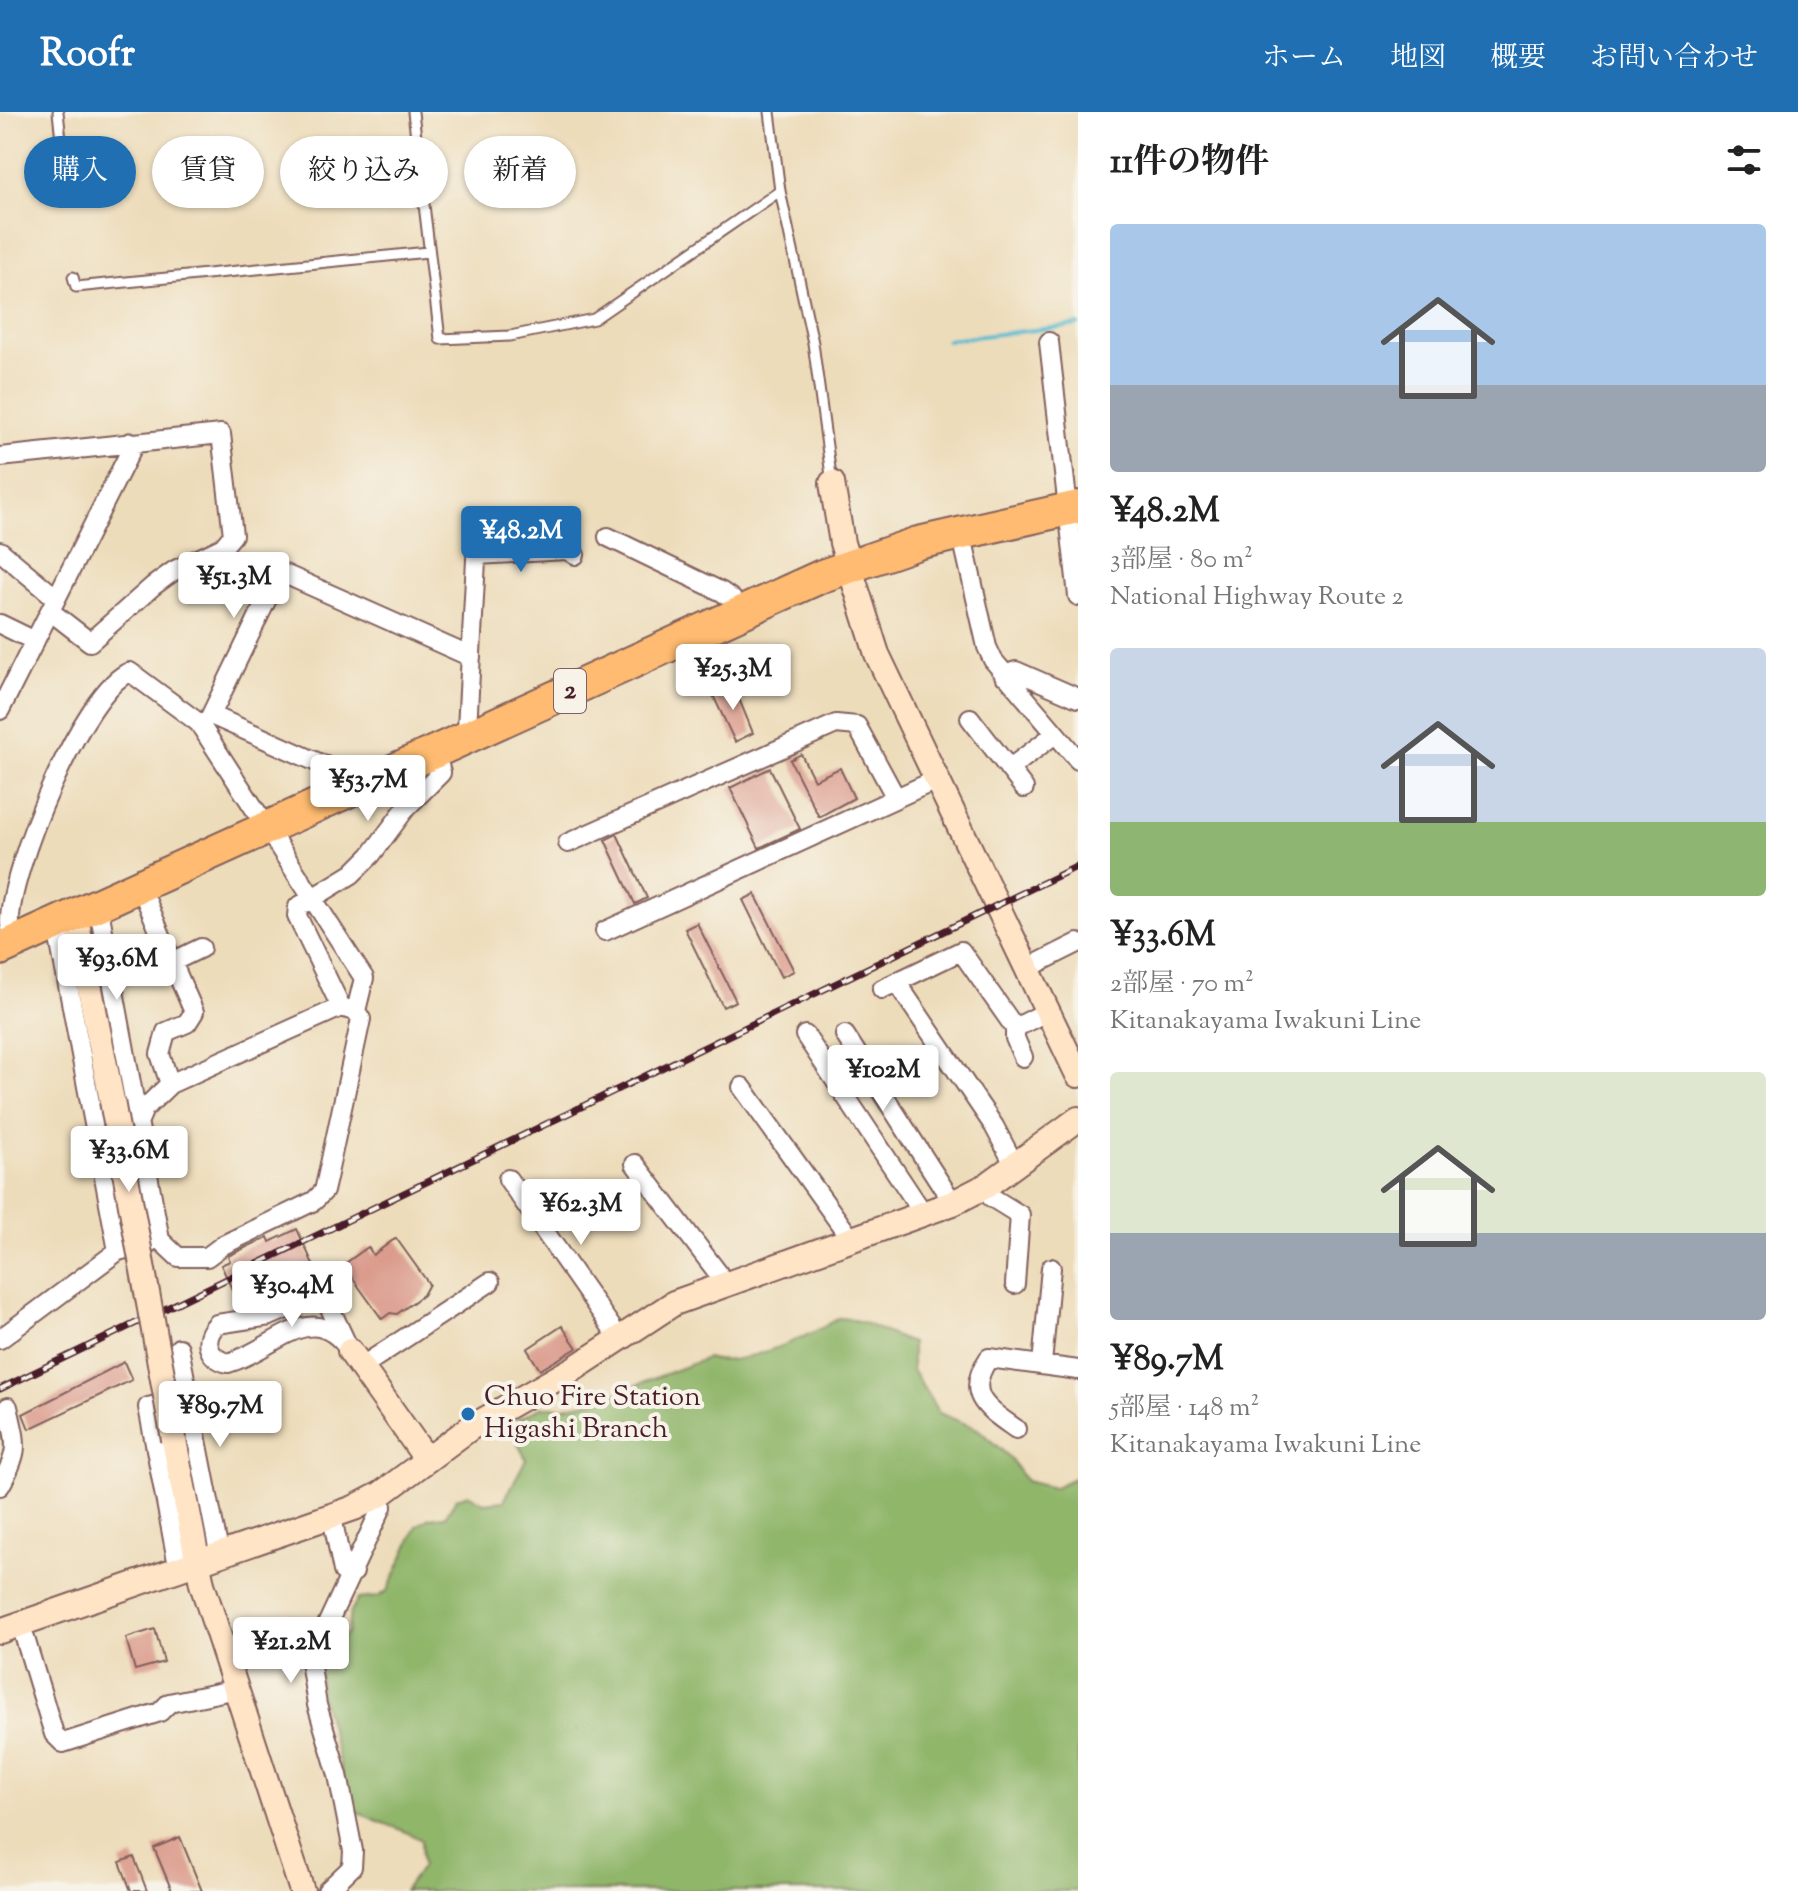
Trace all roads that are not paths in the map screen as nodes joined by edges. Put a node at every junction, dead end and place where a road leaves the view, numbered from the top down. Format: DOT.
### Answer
graph roads {
  1 [pos="58,112"];
  2 [pos="413,112"];
  3 [pos="770,112"];
  4 [pos="61,136"];
  5 [pos="780,191"];
  6 [pos="428,252"];
  7 [pos="73,277"];
  8 [pos="1049,342"];
  9 [pos="131,442"];
  10 [pos="0,457"];
  11 [pos="832,483"];
  12 [pos="1073,508"];
  13 [pos="478,522"];
  14 [pos="961,532"];
  15 [pos="608,537"];
  16 [pos="0,551"];
  17 [pos="476,555"];
  18 [pos="575,555"];
  19 [pos="848,567"];
  20 [pos="1078,596"];
  21 [pos="53,605"];
  22 [pos="739,613"];
  23 [pos="0,624"];
  24 [pos="35,641"];
  25 [pos="471,657"];
  26 [pos="1004,675"];
  27 [pos="1078,698"];
  28 [pos="0,710"];
  29 [pos="970,718"];
  30 [pos="1055,734"];
  31 [pos="470,735"];
  32 [pos="435,750"];
  33 [pos="1078,760"];
  34 [pos="1009,769"];
  35 [pos="938,779"];
  36 [pos="364,783"];
  37 [pos="1024,788"];
  38 [pos="896,798"];
  39 [pos="268,828"];
  40 [pos="568,843"];
  41 [pos="140,885"];
  42 [pos="313,897"];
  43 [pos="76,913"];
  44 [pos="605,931"];
  45 [pos="1078,943"];
  46 [pos="7,945"];
  47 [pos="201,948"];
  48 [pos="172,962"];
  49 [pos="1028,968"];
  50 [pos="348,1009"];
  51 [pos="1048,1011"];
  52 [pos="1015,1028"];
  53 [pos="805,1035"];
  54 [pos="845,1035"];
  55 [pos="1023,1057"];
  56 [pos="1078,1075"];
  57 [pos="170,1084"];
  58 [pos="742,1087"];
  59 [pos="1078,1119"];
  60 [pos="138,1123"];
  61 [pos="635,1164"];
  62 [pos="1015,1166"];
  63 [pos="508,1179"];
  64 [pos="986,1186"];
  65 [pos="953,1203"];
  66 [pos="923,1213"];
  67 [pos="160,1240"];
  68 [pos="848,1242"];
  69 [pos="118,1251"];
  70 [pos="1051,1268"];
  71 [pos="490,1282"];
  72 [pos="1015,1284"];
  73 [pos="722,1285"];
  74 [pos="288,1308"];
  75 [pos="298,1329"];
  76 [pos="619,1338"];
  77 [pos="0,1339"];
  78 [pos="179,1348"];
  79 [pos="356,1359"];
  80 [pos="1042,1364"];
  81 [pos="1078,1370"];
  82 [pos="189,1398"];
  83 [pos="6,1417"];
  84 [pos="1016,1429"];
  85 [pos="427,1460"];
  86 [pos="0,1486"];
  87 [pos="381,1494"];
  88 [pos="332,1517"];
  89 [pos="199,1564"];
  90 [pos="354,1572"];
  91 [pos="10,1628"];
  92 [pos="315,1648"];
  93 [pos="224,1649"];
  94 [pos="237,1689"];
  95 [pos="302,1891"];
  96 [pos="327,1891"];
  1 -- 4 [label="lane"];
  2 -- 6 [label="lane"];
  3 -- 5 [label="lane"];
  5 -- 6 [label="lane"];
  5 -- 11 [label="lane"];
  6 -- 7 [label="lane"];
  8 -- 12 [label="street"];
  9 -- 10 [label="street"];
  9 -- 21 [label="street"];
  9 -- 21 [label="street"];
  11 -- 19 [label="street"];
  12 -- 14 [label="highway, 2"];
  12 -- 20 [label="street"];
  13 -- 17 [label="street"];
  14 -- 19 [label="highway, 2"];
  14 -- 26 [label="street"];
  15 -- 22 [label="street"];
  16 -- 21 [label="street"];
  17 -- 18 [label="street"];
  17 -- 25 [label="street"];
  19 -- 22 [label="highway, 2"];
  19 -- 35 [label="street"];
  21 -- 24 [label="street"];
  22 -- 31 [label="highway, 2"];
  23 -- 24 [label="street"];
  24 -- 28 [label="street"];
  25 -- 31 [label="street"];
  25 -- 36 [label="street"];
  26 -- 27 [label="street"];
  26 -- 30 [label="street"];
  29 -- 34 [label="street"];
  30 -- 33 [label="street"];
  30 -- 34 [label="street"];
  31 -- 32 [label="highway, 2"];
  32 -- 36 [label="highway, 2"];
  32 -- 42 [label="street"];
  34 -- 37 [label="street"];
  35 -- 38 [label="street"];
  35 -- 49 [label="street"];
  36 -- 39 [label="highway, 2"];
  38 -- 40 [label="street"];
  38 -- 44 [label="street"];
  39 -- 41 [label="highway, 2"];
  39 -- 42 [label="street"];
  39 -- 46 [label="street"];
  41 -- 43 [label="highway, 2"];
  41 -- 48 [label="street"];
  42 -- 50 [label="street"];
  42 -- 50 [label="street"];
  43 -- 46 [label="highway, 2"];
  43 -- 60 [label="street"];
  43 -- 69 [label="street"];
  43 -- 89 [label="street, bridge"];
  45 -- 49 [label="street"];
  47 -- 48 [label="street"];
  48 -- 57 [label="street"];
  49 -- 51 [label="street"];
  50 -- 57 [label="street"];
  50 -- 67 [label="street"];
  51 -- 52 [label="street"];
  51 -- 56 [label="street"];
  52 -- 55 [label="street"];
  52 -- 62 [label="street"];
  53 -- 66 [label="street"];
  54 -- 65 [label="street"];
  57 -- 60 [label="street"];
  58 -- 68 [label="street"];
  59 -- 62 [label="street"];
  60 -- 67 [label="street"];
  61 -- 73 [label="street"];
  62 -- 64 [label="street"];
  63 -- 76 [label="street"];
  64 -- 65 [label="street"];
  64 -- 72 [label="street"];
  65 -- 66 [label="street"];
  66 -- 68 [label="street"];
  67 -- 69 [label="street"];
  68 -- 73 [label="street"];
  69 -- 77 [label="street"];
  70 -- 80 [label="street"];
  71 -- 79 [label="street"];
  73 -- 76 [label="street"];
  74 -- 75 [label="lane"];
  74 -- 75 [label="street"];
  74 -- 79 [label="street"];
  75 -- 79 [label="street"];
  76 -- 85 [label="street"];
  78 -- 82 [label="street"];
  79 -- 85 [label="street"];
  80 -- 81 [label="street"];
  80 -- 84 [label="street"];
  82 -- 89 [label="street"];
  82 -- 89 [label="street"];
  83 -- 86 [label="street"];
  85 -- 87 [label="street"];
  87 -- 88 [label="street"];
  87 -- 90 [label="street"];
  88 -- 89 [label="street"];
  88 -- 90 [label="street"];
  89 -- 91 [label="street"];
  89 -- 93 [label="street"];
  90 -- 92 [label="street"];
  91 -- 94 [label="street"];
  92 -- 93 [label="street"];
  92 -- 96 [label="street"];
  93 -- 94 [label="street"];
  94 -- 95 [label="street"];
}
